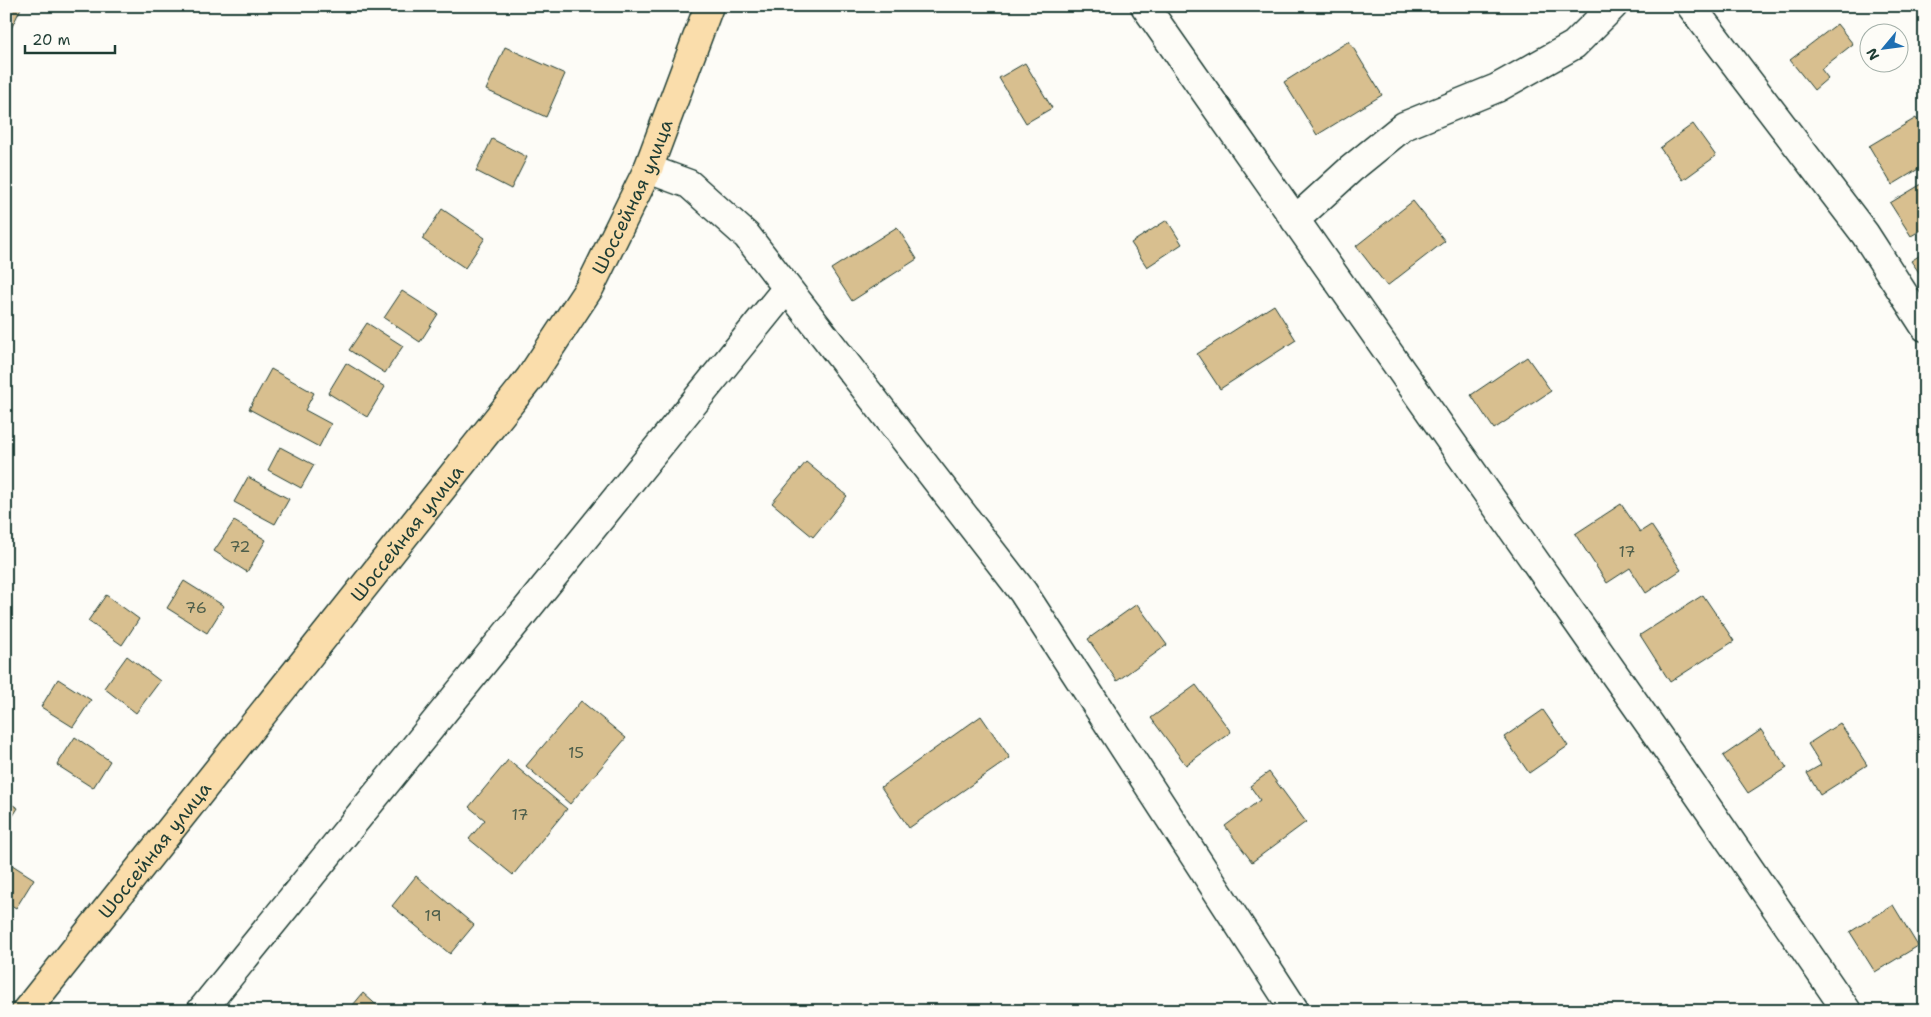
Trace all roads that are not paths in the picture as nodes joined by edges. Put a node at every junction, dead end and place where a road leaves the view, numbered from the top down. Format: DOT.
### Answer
graph roads {
  1 [pos="709,6"];
  2 [pos="1145,6"];
  3 [pos="1613,6"];
  4 [pos="1691,6"];
  5 [pos="648,169"];
  6 [pos="1295,220"];
  7 [pos="787,288"];
  8 [pos="1925,327"];
  9 [pos="26,1011"];
  10 [pos="200,1011"];
  11 [pos="1295,1011"];
  12 [pos="1847,1011"];
  1 -- 5 [label="main road, Шоссейная улица"];
  2 -- 6 [label="street"];
  3 -- 6 [label="street"];
  4 -- 8 [label="street"];
  5 -- 7 [label="street"];
  5 -- 9 [label="main road, Шоссейная улица"];
  6 -- 12 [label="street"];
  7 -- 10 [label="street"];
  7 -- 11 [label="street"];
}
